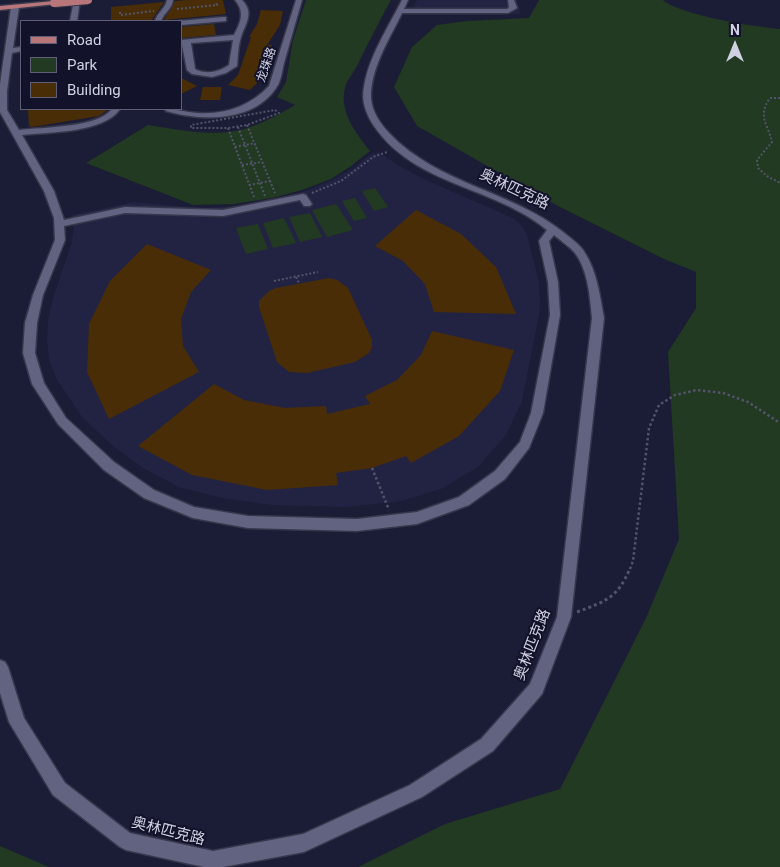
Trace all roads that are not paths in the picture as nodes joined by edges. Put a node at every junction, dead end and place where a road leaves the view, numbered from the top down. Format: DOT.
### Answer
graph roads {
  1 [pos="77,0"];
  2 [pos="88,0"];
  3 [pos="170,0"];
  4 [pos="238,0"];
  5 [pos="299,0"];
  6 [pos="511,0"];
  7 [pos="402,5"];
  8 [pos="16,7"];
  9 [pos="0,8"];
  10 [pos="223,19"];
  11 [pos="74,20"];
  12 [pos="158,20"];
  13 [pos="182,23"];
  14 [pos="237,37"];
  15 [pos="184,42"];
  16 [pos="20,50"];
  17 [pos="5,58"];
  18 [pos="185,61"];
  19 [pos="115,110"];
  20 [pos="173,110"];
  21 [pos="17,134"];
  22 [pos="305,200"];
  23 [pos="59,224"];
  24 [pos="554,228"];
  25 [pos="0,667"];
  1 -- 11 [label="street"];
  2 -- 8 [label="main road, bridge"];
  3 -- 12 [label="street"];
  4 -- 14 [label="street"];
  5 -- 20 [label="street, 龙珠路"];
  6 -- 7 [label="street"];
  7 -- 24 [label="street, 奥林匹克路"];
  8 -- 9 [label="main road"];
  8 -- 17 [label="street"];
  10 -- 13 [label="street"];
  14 -- 15 [label="street"];
  14 -- 18 [label="street"];
  15 -- 18 [label="street"];
  16 -- 17 [label="street"];
  17 -- 21 [label="street"];
  19 -- 21 [label="street"];
  21 -- 23 [label="street"];
  22 -- 23 [label="street"];
  23 -- 24 [label="street"];
  24 -- 25 [label="street, 奥林匹克路"];
}
